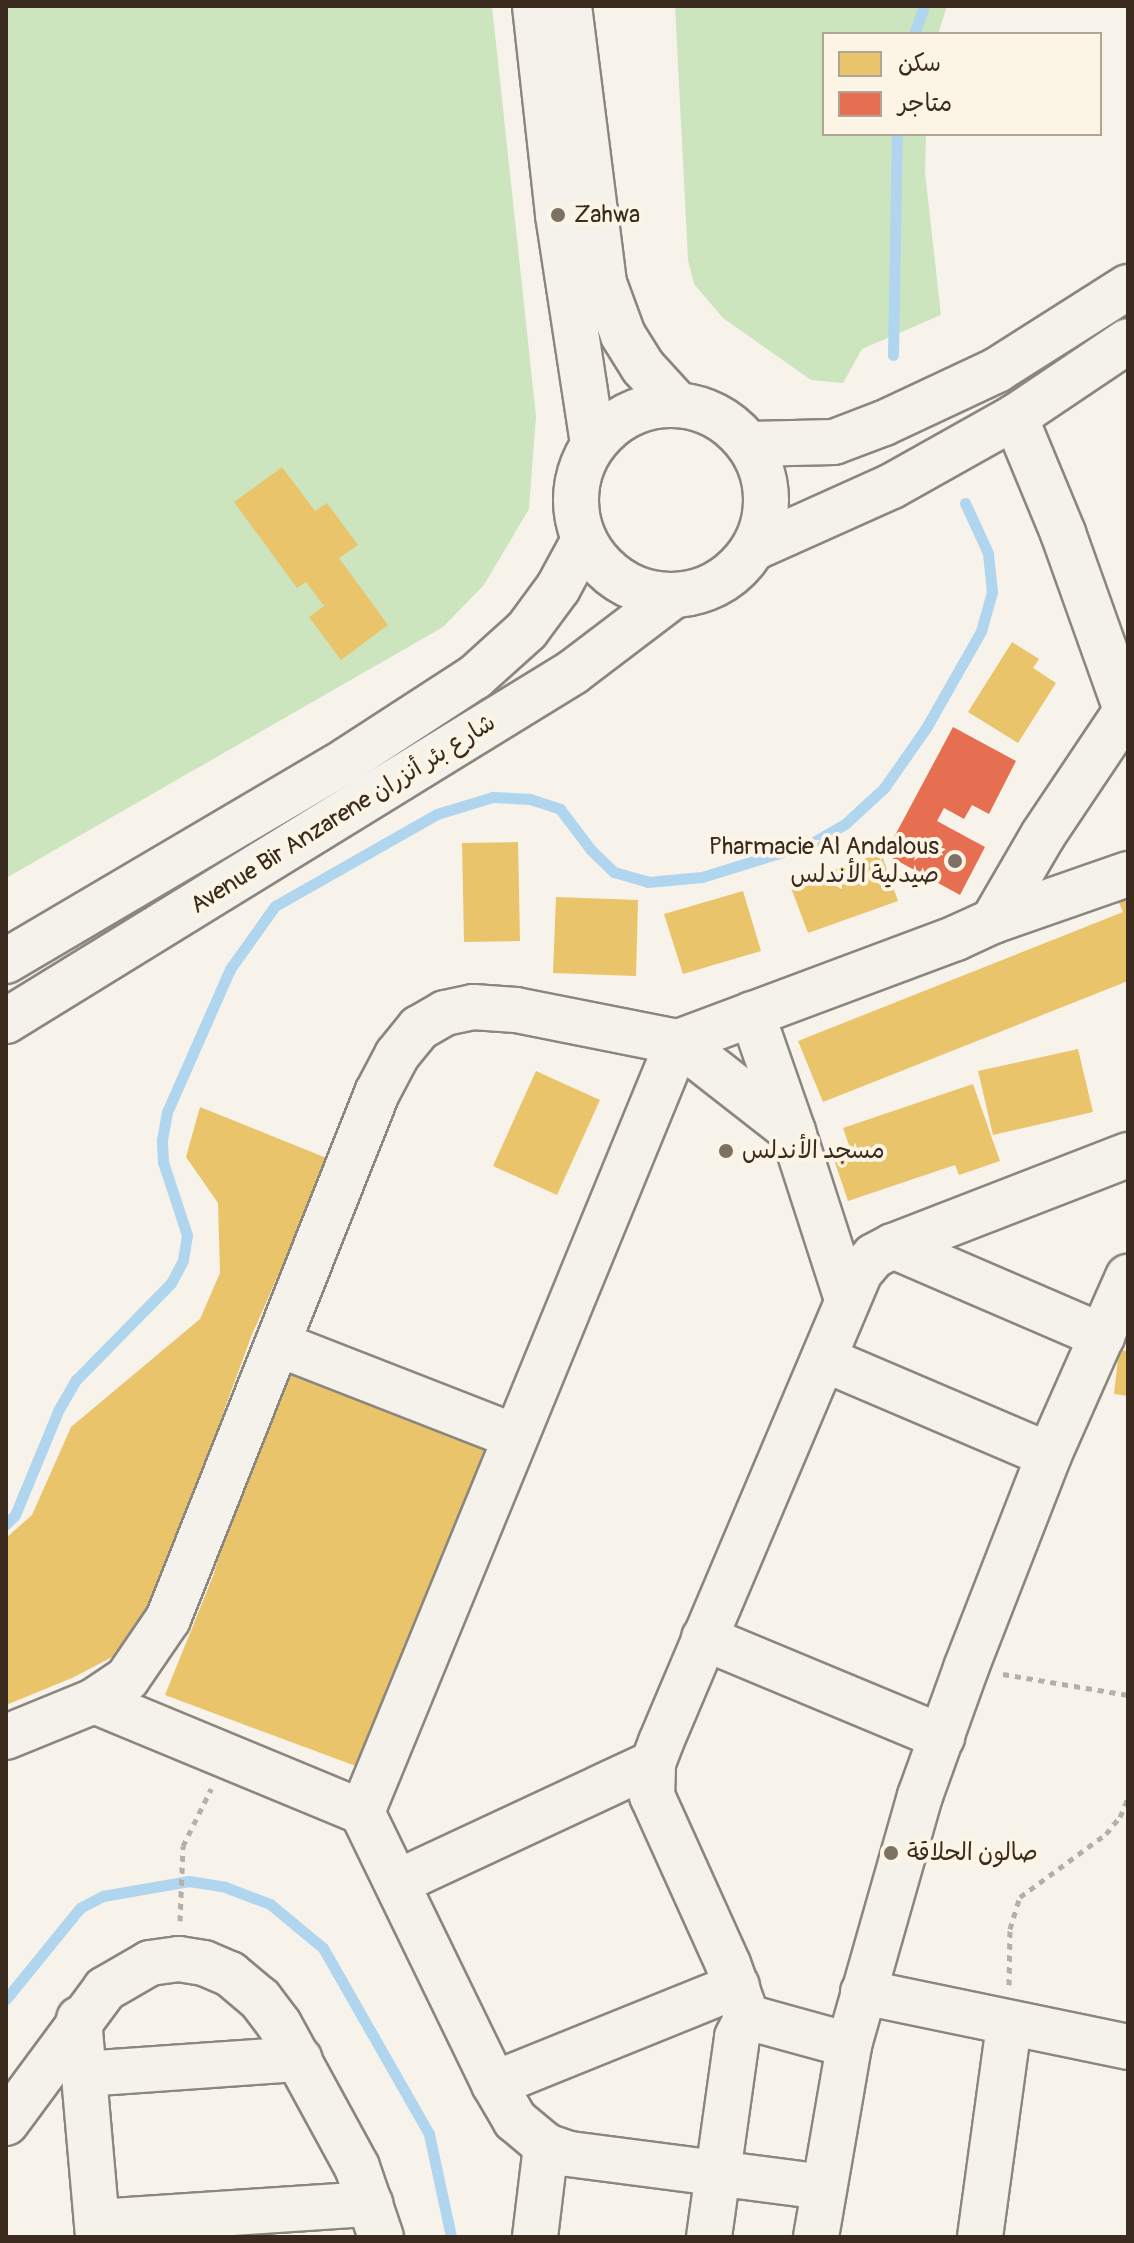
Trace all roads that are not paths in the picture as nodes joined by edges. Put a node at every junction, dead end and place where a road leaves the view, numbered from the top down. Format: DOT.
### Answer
graph roads {
  1 [pos="535,6"];
  2 [pos="569,6"];
  3 [pos="1128,287"];
  4 [pos="1128,341"];
  5 [pos="677,404"];
  6 [pos="1015,417"];
  7 [pos="593,443"];
  8 [pos="750,444"];
  9 [pos="584,540"];
  10 [pos="754,548"];
  11 [pos="673,596"];
  12 [pos="1127,713"];
  13 [pos="1128,874"];
  14 [pos="993,921"];
  15 [pos="6,961"];
  16 [pos="752,1014"];
  17 [pos="6,1021"];
  18 [pos="678,1042"];
  19 [pos="793,1132"];
  20 [pos="1128,1155"];
  21 [pos="893,1246"];
  22 [pos="1128,1277"];
  23 [pos="847,1299"];
  24 [pos="1102,1336"];
  25 [pos="278,1344"];
  26 [pos="826,1360"];
  27 [pos="514,1436"];
  28 [pos="1049,1455"];
  29 [pos="704,1638"];
  30 [pos="94,1701"];
  31 [pos="6,1737"];
  32 [pos="942,1737"];
  33 [pos="653,1763"];
  34 [pos="362,1812"];
  35 [pos="398,1882"];
  36 [pos="863,1992"];
  37 [pos="742,2001"];
  38 [pos="79,2019"];
  39 [pos="1009,2024"];
  40 [pos="849,2045"];
  41 [pos="1128,2047"];
  42 [pos="299,2059"];
  43 [pos="84,2074"];
  44 [pos="494,2084"];
  45 [pos="6,2123"];
  46 [pos="546,2146"];
  47 [pos="716,2175"];
  48 [pos="824,2187"];
  49 [pos="376,2221"];
  50 [pos="97,2229"];
  51 [pos="535,2237"];
  52 [pos="709,2237"];
  53 [pos="816,2237"];
  54 [pos="980,2237"];
  1 -- 7 [label="street"];
  2 -- 5 [label="street"];
  3 -- 8 [label="street"];
  4 -- 6 [label="street"];
  5 -- 7 [label="street"];
  5 -- 8 [label="street"];
  6 -- 10 [label="street"];
  6 -- 12 [label="street"];
  7 -- 9 [label="street"];
  8 -- 10 [label="street"];
  9 -- 11 [label="street"];
  9 -- 15 [label="street, Avenue Bir Anzarene شارع بئر أنزران"];
  10 -- 11 [label="street"];
  11 -- 17 [label="street, Avenue Bir Anzarene شارع بئر أنزران"];
  12 -- 14 [label="street"];
  13 -- 14 [label="street"];
  14 -- 16 [label="street"];
  16 -- 18 [label="street"];
  16 -- 19 [label="street"];
  18 -- 19 [label="street"];
  18 -- 25 [label="street"];
  18 -- 27 [label="street"];
  19 -- 23 [label="street"];
  20 -- 21 [label="street"];
  21 -- 23 [label="street"];
  21 -- 24 [label="street"];
  22 -- 24 [label="street"];
  23 -- 26 [label="street"];
  24 -- 28 [label="street"];
  25 -- 27 [label="street"];
  25 -- 30 [label="street"];
  26 -- 28 [label="street"];
  26 -- 29 [label="street"];
  27 -- 34 [label="street"];
  28 -- 32 [label="street"];
  29 -- 32 [label="street"];
  29 -- 33 [label="street"];
  30 -- 31 [label="street"];
  30 -- 34 [label="street"];
  32 -- 36 [label="street"];
  33 -- 35 [label="street"];
  33 -- 37 [label="street"];
  34 -- 35 [label="street"];
  35 -- 44 [label="street"];
  36 -- 39 [label="street"];
  36 -- 40 [label="street"];
  37 -- 40 [label="street"];
  37 -- 44 [label="street"];
  37 -- 47 [label="street"];
  38 -- 42 [label="street"];
  38 -- 43 [label="street"];
  38 -- 45 [label="street"];
  39 -- 41 [label="street"];
  39 -- 54 [label="street"];
  40 -- 48 [label="street"];
  42 -- 43 [label="street"];
  42 -- 49 [label="street"];
  43 -- 50 [label="street"];
  44 -- 46 [label="street"];
  46 -- 47 [label="street"];
  46 -- 51 [label="street"];
  47 -- 48 [label="street"];
  47 -- 52 [label="street"];
  48 -- 53 [label="street"];
  49 -- 50 [label="street"];
}
